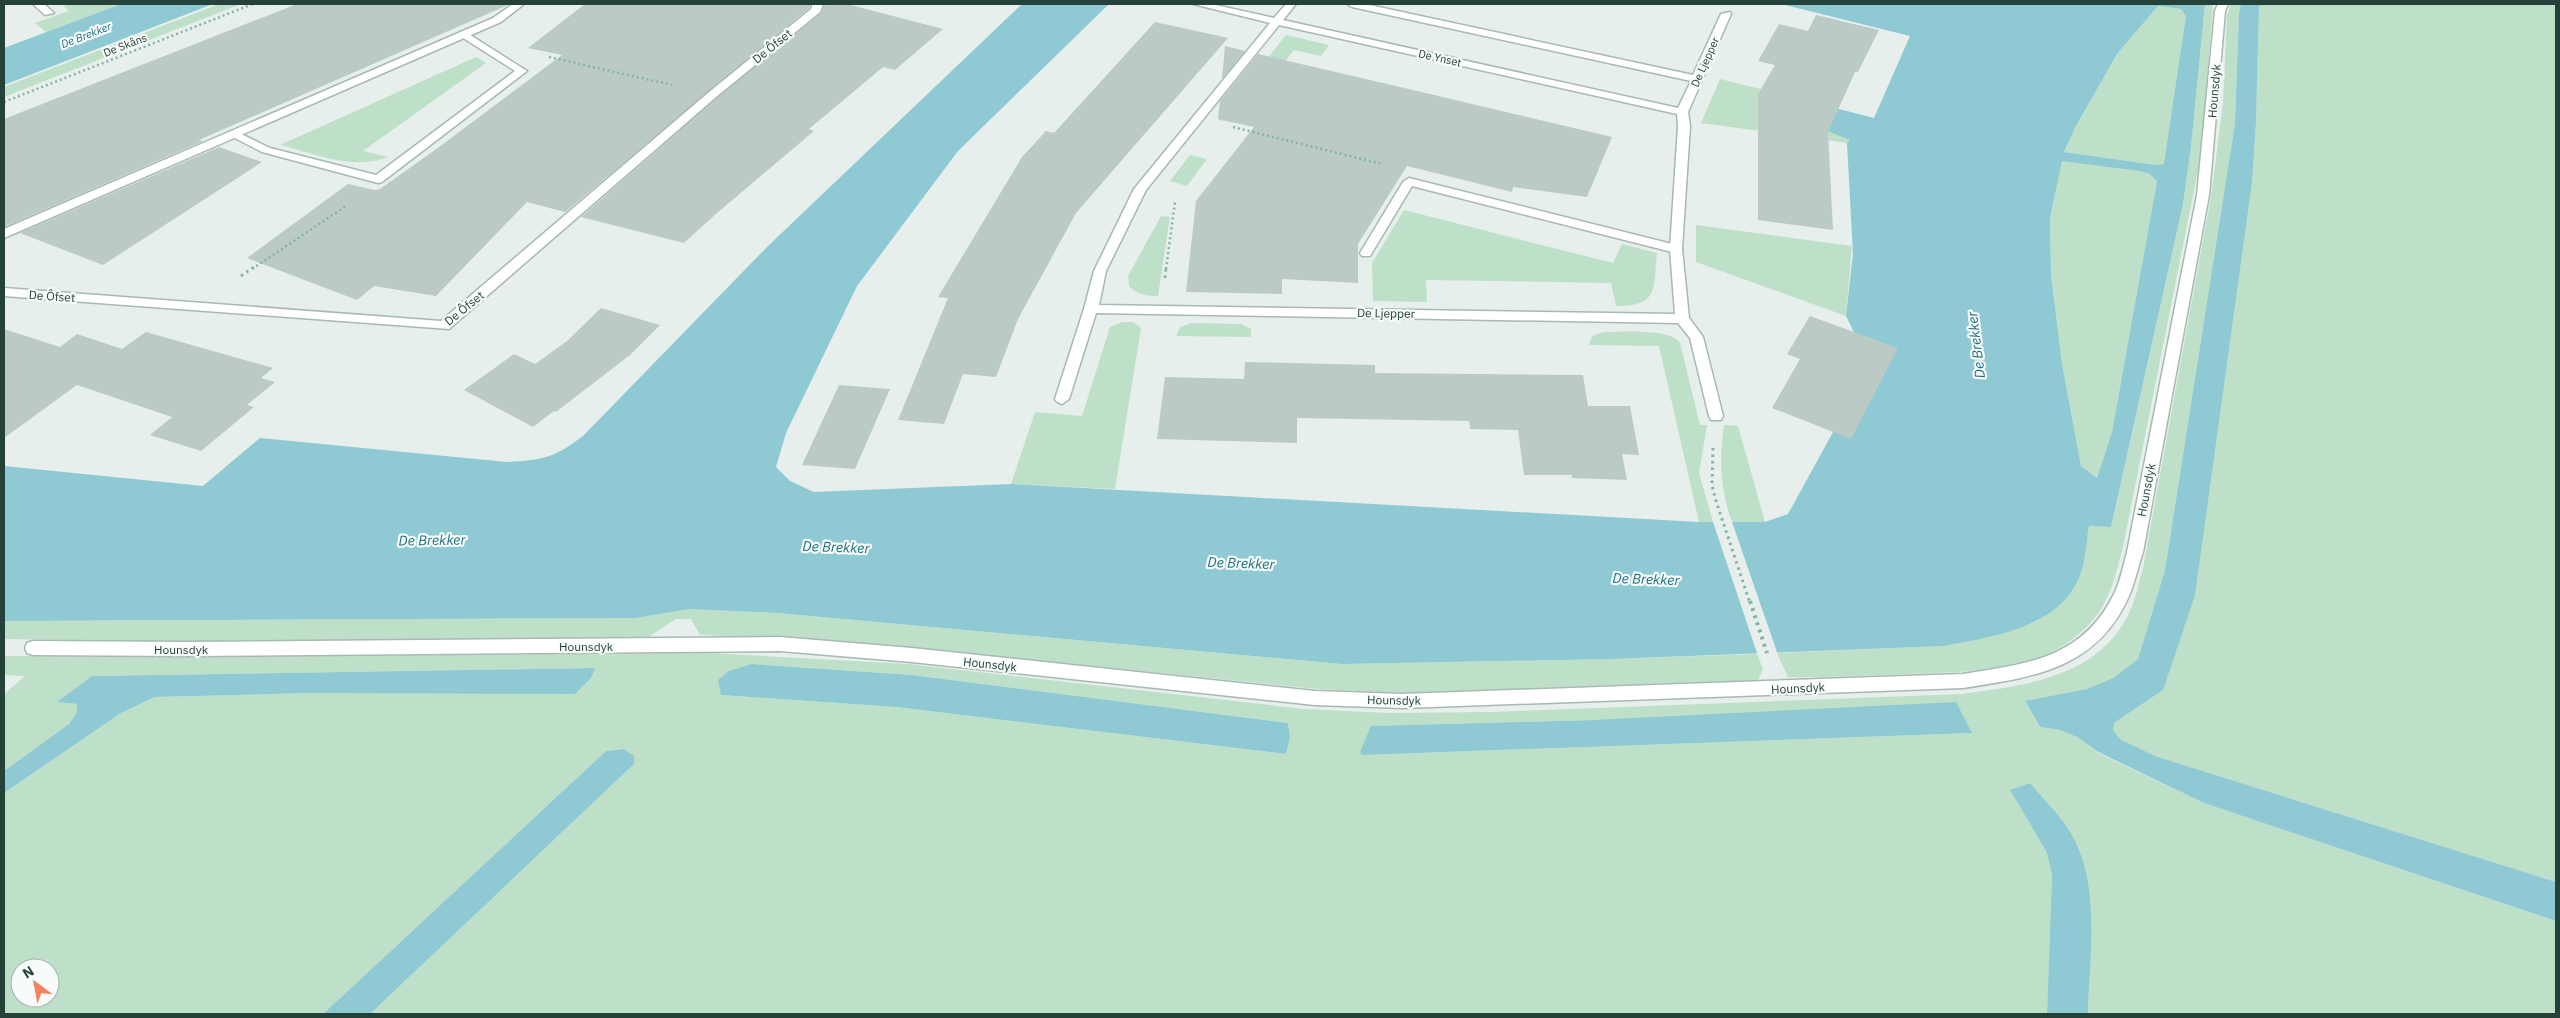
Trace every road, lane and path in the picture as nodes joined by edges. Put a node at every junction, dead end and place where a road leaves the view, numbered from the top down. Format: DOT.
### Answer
graph roads {
  1 [pos="38,4"];
  2 [pos="253,4"];
  3 [pos="519,4"];
  4 [pos="818,4"];
  5 [pos="1198,4"];
  6 [pos="1290,4"];
  7 [pos="1352,4"];
  8 [pos="2223,4"];
  9 [pos="48,13"];
  10 [pos="1726,14"];
  11 [pos="1276,21"];
  12 [pos="464,34"];
  13 [pos="522,71"];
  14 [pos="1698,79"];
  15 [pos="712,95"];
  16 [pos="4,102"];
  17 [pos="1682,112"];
  18 [pos="1198,118"];
  19 [pos="233,134"];
  20 [pos="378,179"];
  21 [pos="1409,182"];
  22 [pos="1140,189"];
  23 [pos="4,234"];
  24 [pos="1676,249"];
  25 [pos="1366,253"];
  26 [pos="4,292"];
  27 [pos="205,308"];
  28 [pos="1091,309"];
  29 [pos="1160,310"];
  30 [pos="1682,319"];
  31 [pos="1062,399"];
  32 [pos="1716,416"];
  33 [pos="33,648"];
  34 [pos="1769,658"];
  1 -- 9 [label="street"];
  2 -- 16 [label="path, De Skâns"];
  3 -- 12 [label="street"];
  4 -- 15 [label="street, De Ôfset"];
  5 -- 11 [label="street, De Ynset"];
  6 -- 11 [label="street"];
  7 -- 14 [label="street"];
  8 -- 33 [label="street, Hounsdyk"];
  10 -- 14 [label="street, De Ljepper"];
  11 -- 17 [label="street, De Ynset"];
  11 -- 18 [label="street"];
  12 -- 13 [label="street"];
  12 -- 19 [label="street"];
  13 -- 15 [label="path"];
  13 -- 20 [label="street"];
  14 -- 17 [label="street, De Ljepper"];
  15 -- 27 [label="street, De Ôfset"];
  17 -- 24 [label="street, De Ljepper"];
  18 -- 21 [label="path"];
  18 -- 22 [label="street"];
  19 -- 20 [label="street"];
  19 -- 23 [label="street"];
  20 -- 27 [label="path"];
  21 -- 24 [label="street"];
  21 -- 25 [label="street"];
  22 -- 28 [label="street"];
  22 -- 29 [label="path"];
  24 -- 30 [label="street, De Ljepper"];
  26 -- 27 [label="street, De Ôfset"];
  28 -- 29 [label="street, De Ljepper"];
  28 -- 31 [label="street"];
  29 -- 30 [label="street, De Ljepper"];
  30 -- 32 [label="street"];
  32 -- 34 [label="path"];
}
